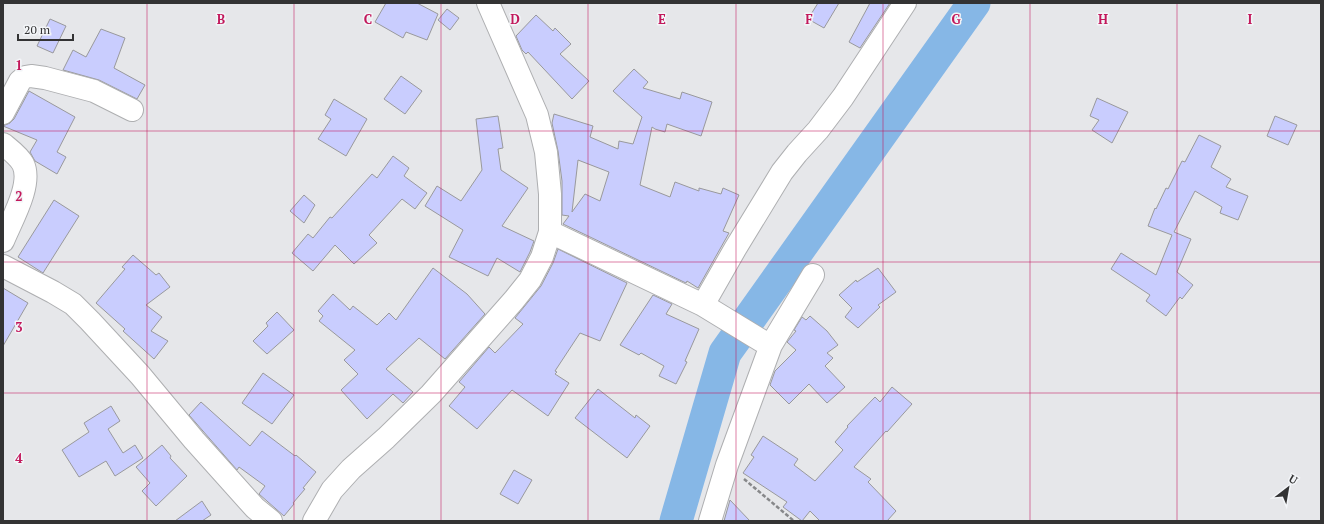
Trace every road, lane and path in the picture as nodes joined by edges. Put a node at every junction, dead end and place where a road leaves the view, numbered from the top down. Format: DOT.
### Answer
graph roads {
  1 [pos="488,3"];
  2 [pos="905,3"];
  3 [pos="132,110"];
  4 [pos="3,113"];
  5 [pos="3,144"];
  6 [pos="550,232"];
  7 [pos="3,241"];
  8 [pos="3,266"];
  9 [pos="813,275"];
  10 [pos="703,305"];
  11 [pos="767,343"];
  12 [pos="727,465"];
  13 [pos="271,521"];
  14 [pos="314,521"];
  15 [pos="710,521"];
  16 [pos="794,521"];
  1 -- 6 [label="street"];
  2 -- 10 [label="street"];
  3 -- 4 [label="street"];
  5 -- 7 [label="street"];
  6 -- 10 [label="street"];
  6 -- 14 [label="street"];
  8 -- 13 [label="street"];
  9 -- 11 [label="street"];
  10 -- 11 [label="street"];
  11 -- 12 [label="street"];
  12 -- 15 [label="street"];
  12 -- 16 [label="path"];
}
